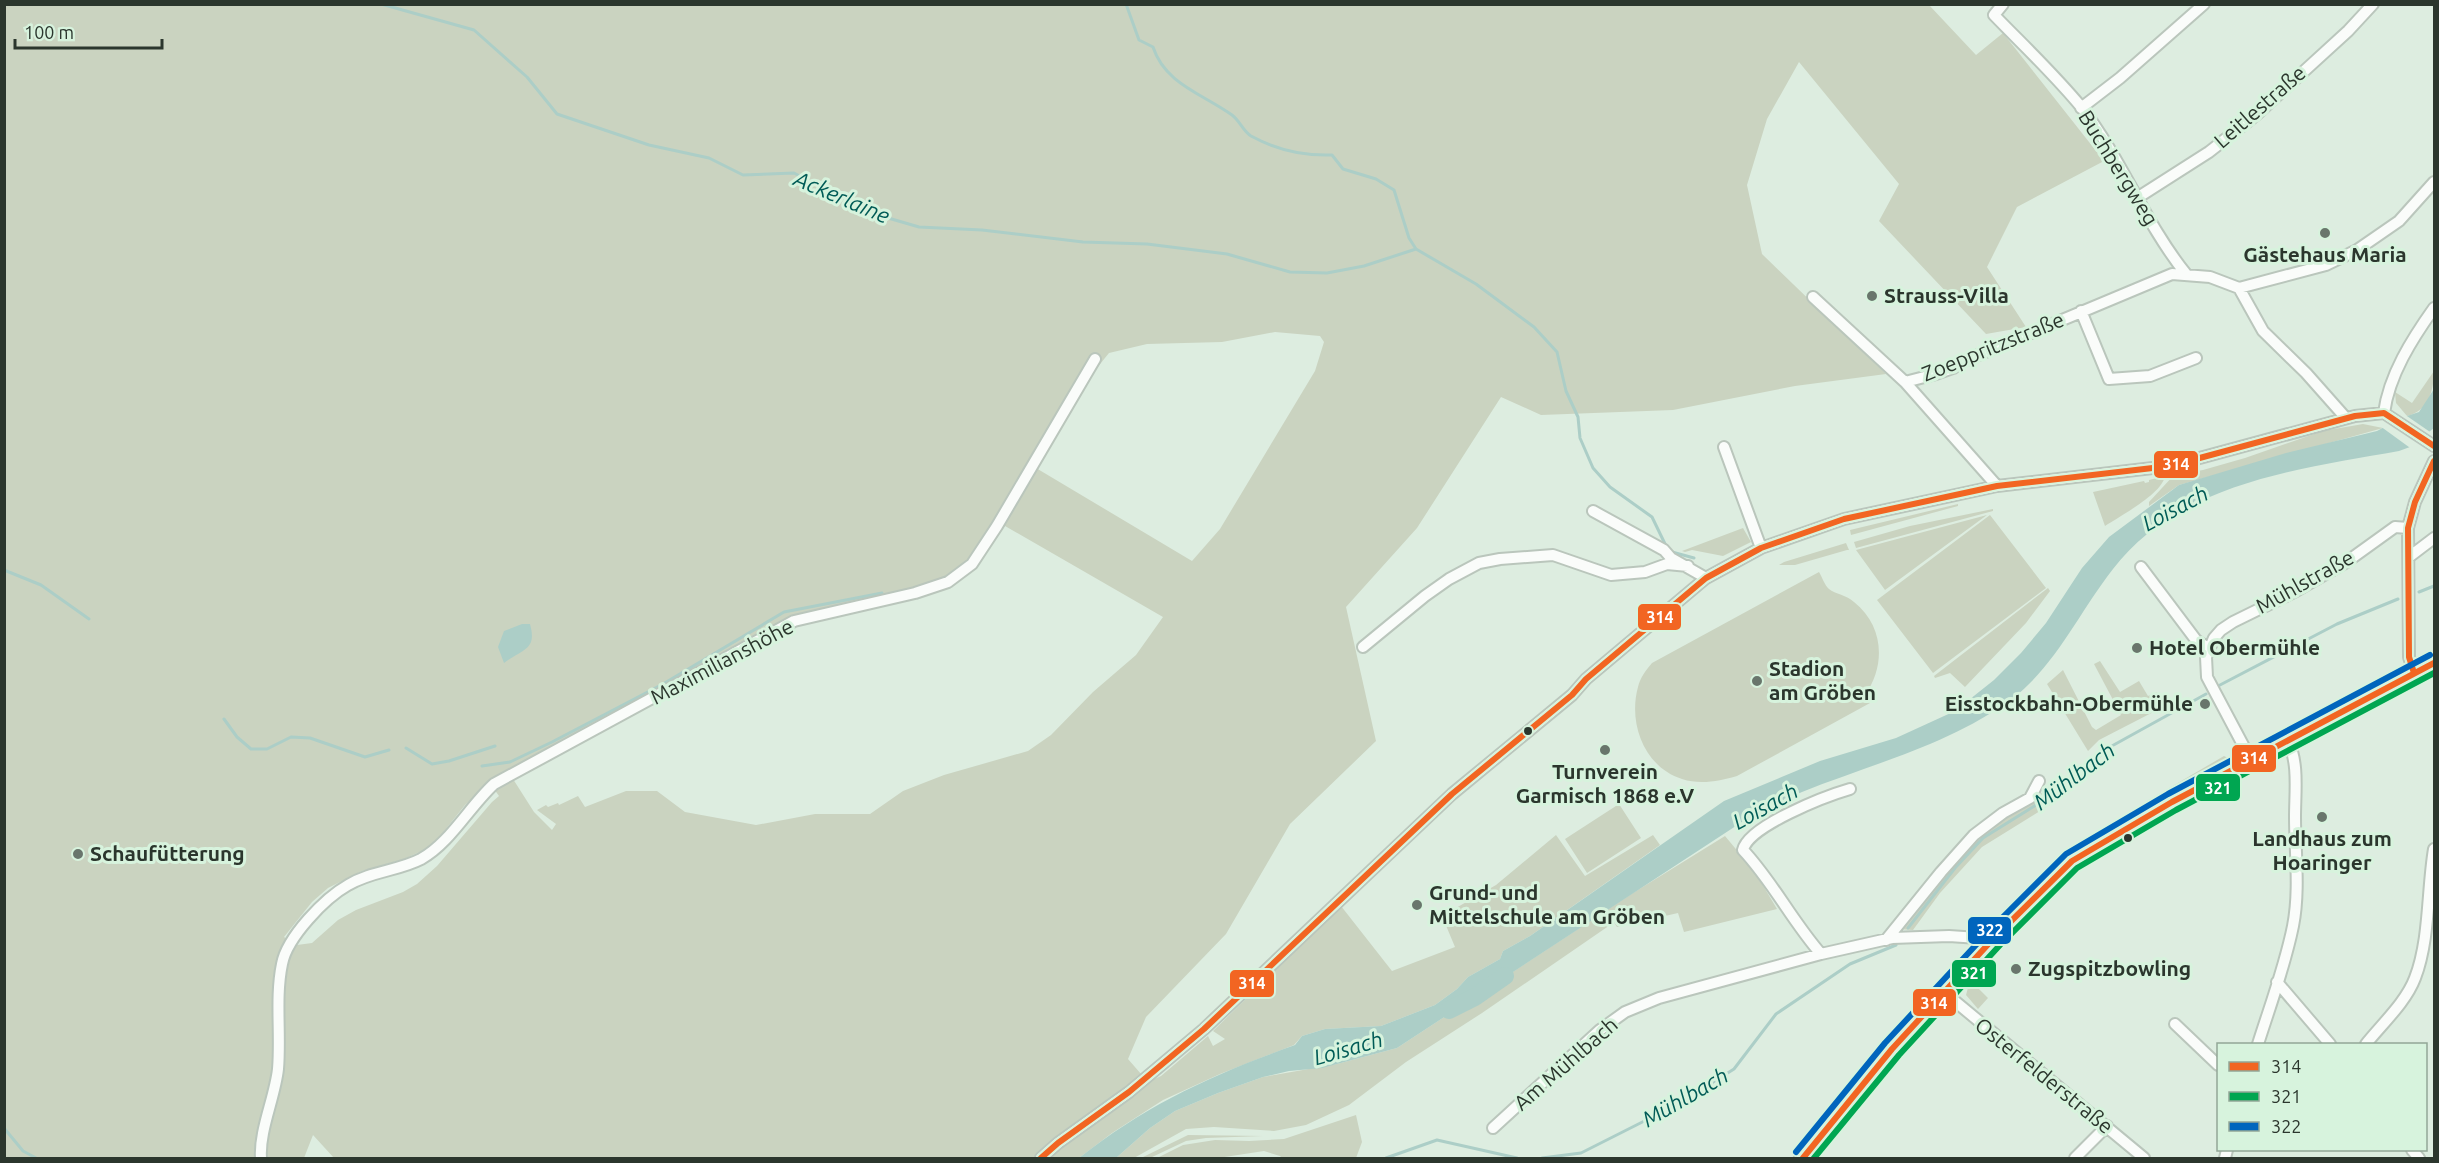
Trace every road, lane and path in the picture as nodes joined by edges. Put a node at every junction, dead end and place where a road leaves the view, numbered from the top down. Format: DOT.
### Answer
graph roads {
  1 [pos="2003,4"];
  2 [pos="2204,4"];
  3 [pos="2373,4"];
  4 [pos="2081,108"];
  5 [pos="2434,182"];
  6 [pos="2137,198"];
  7 [pos="2186,274"];
  8 [pos="2239,288"];
  9 [pos="1813,297"];
  10 [pos="2434,308"];
  11 [pos="2081,311"];
  12 [pos="2196,358"];
  13 [pos="1095,359"];
  14 [pos="1905,382"];
  15 [pos="2384,413"];
  16 [pos="2345,417"];
  17 [pos="2431,444"];
  18 [pos="1724,447"];
  19 [pos="2434,461"];
  20 [pos="1997,486"];
  21 [pos="1593,512"];
  22 [pos="2408,528"];
  23 [pos="2434,538"];
  24 [pos="1761,548"];
  25 [pos="2409,557"];
  26 [pos="1688,566"];
  27 [pos="2140,567"];
  28 [pos="1706,578"];
  29 [pos="1363,647"];
  30 [pos="2208,648"];
  31 [pos="2434,663"];
  32 [pos="2414,673"];
  33 [pos="2288,741"];
  34 [pos="2251,760"];
  35 [pos="2039,781"];
  36 [pos="1850,789"];
  37 [pos="2434,849"];
  38 [pos="1889,939"];
  39 [pos="1993,939"];
  40 [pos="1821,954"];
  41 [pos="2277,982"];
  42 [pos="1945,993"];
  43 [pos="2175,1024"];
  44 [pos="2258,1043"];
  45 [pos="2329,1043"];
  46 [pos="2367,1043"];
  47 [pos="2217,1064"];
  48 [pos="2106,1126"];
  49 [pos="1492,1128"];
  50 [pos="261,1158"];
  51 [pos="1041,1158"];
  52 [pos="1803,1158"];
  53 [pos="2075,1158"];
  54 [pos="2144,1158"];
  1 -- 4 [label="street, Buchbergweg"];
  2 -- 4 [label="street"];
  3 -- 6 [label="street, Leitlestraße"];
  4 -- 6 [label="street, Buchbergweg"];
  5 -- 8 [label="street"];
  6 -- 7 [label="street, Buchbergweg"];
  7 -- 8 [label="street, Zoeppritzstraße"];
  7 -- 11 [label="street, Zoeppritzstraße"];
  8 -- 16 [label="street"];
  9 -- 14 [label="street, Zoeppritzstraße"];
  10 -- 15 [label="street"];
  11 -- 12 [label="street, Zoeppritzstraße"];
  11 -- 14 [label="street, Zoeppritzstraße"];
  13 -- 50 [label="street, Maximilianshöhe"];
  14 -- 20 [label="street, Zoeppritzstraße"];
  15 -- 16 [label="street"];
  15 -- 17 [label="street"];
  16 -- 20 [label="street"];
  18 -- 24 [label="street"];
  19 -- 22 [label="street"];
  20 -- 24 [label="street"];
  21 -- 26 [label="street"];
  22 -- 25 [label="street"];
  22 -- 30 [label="street, Mühlstraße"];
  23 -- 25 [label="street"];
  24 -- 28 [label="street"];
  25 -- 32 [label="street"];
  26 -- 28 [label="street"];
  26 -- 29 [label="street"];
  27 -- 30 [label="street"];
  28 -- 51 [label="street"];
  30 -- 34 [label="street"];
  31 -- 32 [label="main road"];
  32 -- 33 [label="main road"];
  33 -- 34 [label="main road"];
  33 -- 41 [label="street"];
  34 -- 39 [label="main road"];
  35 -- 38 [label="street"];
  36 -- 40 [label="street"];
  37 -- 46 [label="street"];
  38 -- 39 [label="street, Am Mühlbach"];
  38 -- 40 [label="street, Am Mühlbach"];
  39 -- 42 [label="main road"];
  40 -- 49 [label="street, Am Mühlbach"];
  41 -- 44 [label="street"];
  41 -- 45 [label="street"];
  42 -- 48 [label="street, Osterfelderstraße"];
  42 -- 52 [label="main road"];
  43 -- 47 [label="street"];
  48 -- 53 [label="street"];
  48 -- 54 [label="street, Osterfelderstraße"];
}
